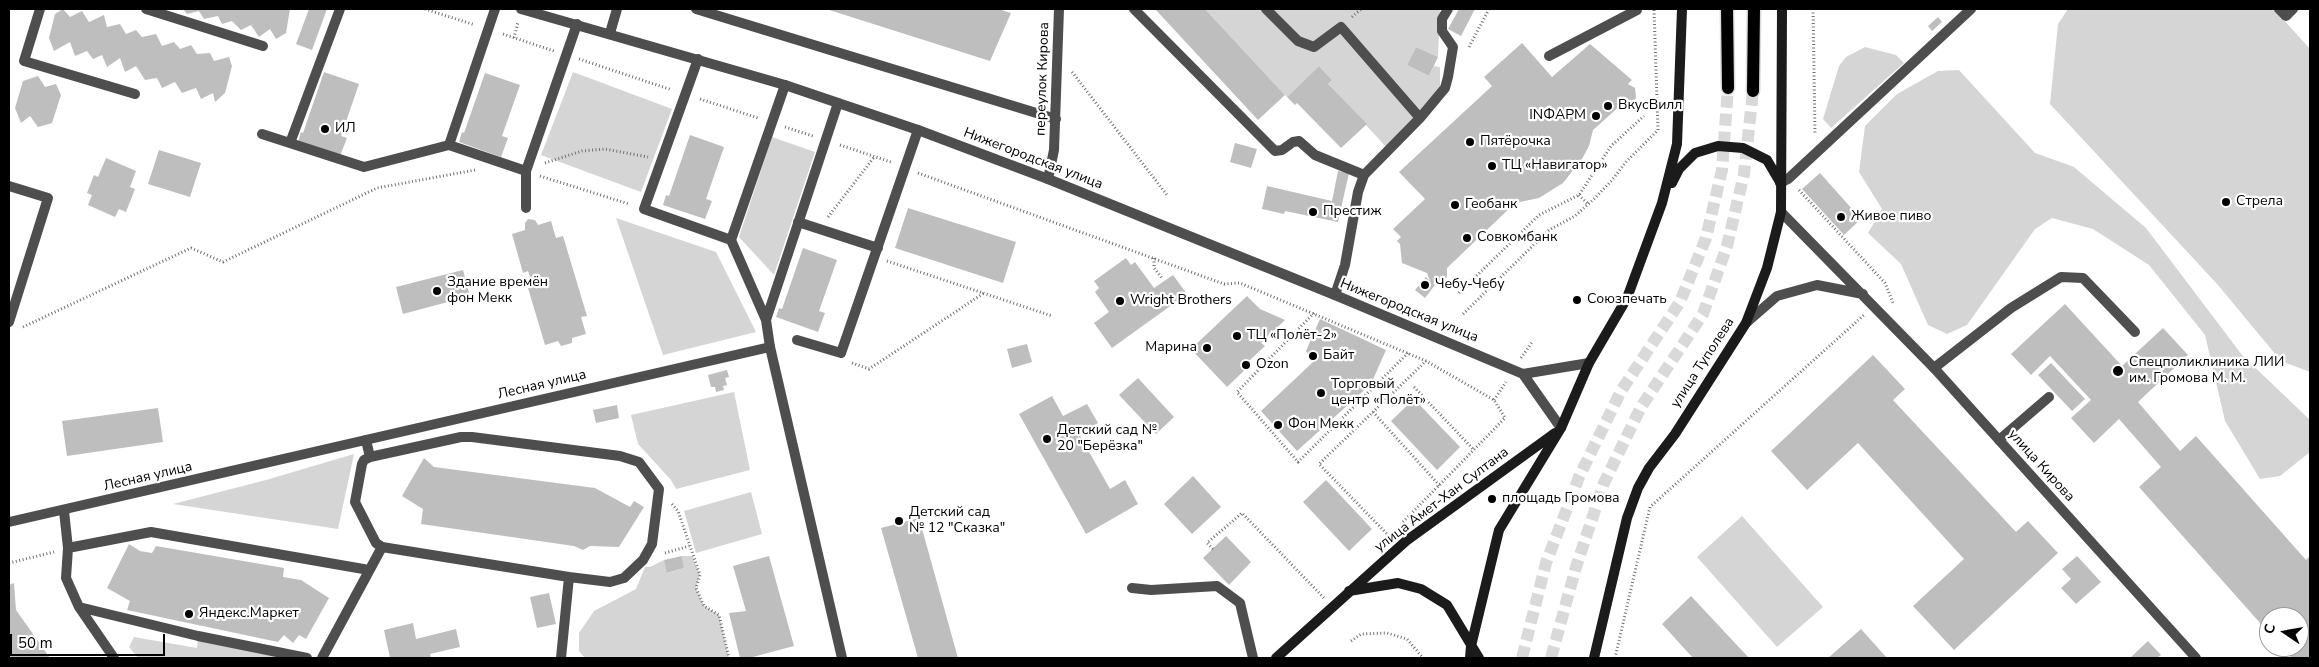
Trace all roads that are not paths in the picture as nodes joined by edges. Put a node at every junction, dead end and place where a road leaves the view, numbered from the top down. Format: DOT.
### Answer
graph roads {
  1 [pos="40,9"];
  2 [pos="146,9"];
  3 [pos="340,9"];
  4 [pos="495,9"];
  5 [pos="521,9"];
  6 [pos="617,9"];
  7 [pos="696,9"];
  8 [pos="1059,9"];
  9 [pos="1134,9"];
  10 [pos="1266,9"];
  11 [pos="1448,9"];
  12 [pos="1682,9"];
  13 [pos="1728,9"];
  14 [pos="1754,9"];
  15 [pos="1782,9"];
  16 [pos="1971,9"];
  17 [pos="2279,9"];
  18 [pos="2293,9"];
  19 [pos="1637,10"];
  20 [pos="577,24"];
  21 [pos="610,33"];
  22 [pos="263,46"];
  23 [pos="1549,56"];
  24 [pos="698,59"];
  25 [pos="785,85"];
  26 [pos="1728,88"];
  27 [pos="1753,92"];
  28 [pos="136,94"];
  29 [pos="838,103"];
  30 [pos="1420,118"];
  31 [pos="1056,119"];
  32 [pos="918,130"];
  33 [pos="262,134"];
  34 [pos="290,143"];
  35 [pos="449,146"];
  36 [pos="526,171"];
  37 [pos="1364,175"];
  38 [pos="1048,179"];
  39 [pos="1780,183"];
  40 [pos="9,186"];
  41 [pos="1662,203"];
  42 [pos="526,208"];
  43 [pos="1781,212"];
  44 [pos="798,222"];
  45 [pos="731,240"];
  46 [pos="876,253"];
  47 [pos="1864,294"];
  48 [pos="1335,295"];
  49 [pos="766,320"];
  50 [pos="9,322"];
  51 [pos="1746,323"];
  52 [pos="2135,332"];
  53 [pos="797,340"];
  54 [pos="770,347"];
  55 [pos="1589,364"];
  56 [pos="1934,368"];
  57 [pos="1522,374"];
  58 [pos="2048,397"];
  59 [pos="1561,428"];
  60 [pos="366,440"];
  61 [pos="1999,440"];
  62 [pos="370,457"];
  63 [pos="64,511"];
  64 [pos="9,522"];
  65 [pos="382,547"];
  66 [pos="68,548"];
  67 [pos="369,570"];
  68 [pos="568,577"];
  69 [pos="1132,588"];
  70 [pos="1348,591"];
  71 [pos="79,607"];
  72 [pos="1471,646"];
  73 [pos="1595,654"];
  74 [pos="114,658"];
  75 [pos="308,658"];
  76 [pos="322,658"];
  77 [pos="561,658"];
  78 [pos="842,658"];
  79 [pos="1253,658"];
  80 [pos="1276,658"];
  81 [pos="1470,658"];
  82 [pos="1479,658"];
  83 [pos="1587,658"];
  84 [pos="2196,658"];
  1 -- 28 [label="street"];
  2 -- 22 [label="street"];
  3 -- 34 [label="street"];
  4 -- 35 [label="street"];
  5 -- 20 [label="street, Нижегородская улица"];
  6 -- 21 [label="street"];
  7 -- 31 [label="street"];
  8 -- 31 [label="street, переулок Кирова"];
  9 -- 37 [label="street"];
  10 -- 30 [label="street"];
  11 -- 30 [label="street"];
  12 -- 41 [label="main road"];
  13 -- 26 [label="main road"];
  14 -- 27 [label="main road"];
  15 -- 39 [label="main road, улица Туполева"];
  16 -- 39 [label="street"];
  17 -- 18 [label="street"];
  19 -- 23 [label="street"];
  20 -- 21 [label="street, Нижегородская улица"];
  20 -- 36 [label="street"];
  21 -- 24 [label="street, Нижегородская улица"];
  24 -- 25 [label="street, Нижегородская улица"];
  24 -- 45 [label="street"];
  25 -- 29 [label="street, Нижегородская улица"];
  25 -- 45 [label="street"];
  29 -- 32 [label="street, Нижегородская улица"];
  29 -- 44 [label="street"];
  30 -- 37 [label="street"];
  31 -- 38 [label="street, переулок Кирова"];
  32 -- 38 [label="street, Нижегородская улица"];
  32 -- 46 [label="street"];
  33 -- 34 [label="street"];
  34 -- 35 [label="street"];
  35 -- 36 [label="street"];
  36 -- 42 [label="street"];
  37 -- 48 [label="street"];
  38 -- 48 [label="street, Нижегородская улица"];
  39 -- 41 [label="main road"];
  39 -- 43 [label="main road, улица Туполева"];
  40 -- 50 [label="street"];
  41 -- 55 [label="main road"];
  43 -- 47 [label="street, улица Кирова"];
  43 -- 51 [label="main road, улица Туполева"];
  44 -- 46 [label="street"];
  44 -- 49 [label="street"];
  45 -- 49 [label="street"];
  46 -- 53 [label="street"];
  47 -- 51 [label="street"];
  47 -- 56 [label="street, улица Кирова"];
  48 -- 57 [label="street, Нижегородская улица"];
  49 -- 54 [label="street"];
  51 -- 73 [label="main road, улица Туполева"];
  52 -- 56 [label="street"];
  54 -- 60 [label="street, Лесная улица"];
  54 -- 78 [label="street"];
  55 -- 57 [label="street"];
  55 -- 59 [label="main road"];
  56 -- 61 [label="street, улица Кирова"];
  57 -- 59 [label="street"];
  58 -- 61 [label="street"];
  59 -- 70 [label="main road, улица Амет-Хан Султана"];
  59 -- 72 [label="main road"];
  60 -- 62 [label="street"];
  60 -- 63 [label="street, Лесная улица"];
  61 -- 84 [label="street, улица Кирова"];
  62 -- 65 [label="street"];
  62 -- 68 [label="street"];
  63 -- 64 [label="street, Лесная улица"];
  63 -- 66 [label="street"];
  65 -- 67 [label="street"];
  65 -- 68 [label="street"];
  66 -- 67 [label="street"];
  66 -- 71 [label="street"];
  67 -- 76 [label="street"];
  68 -- 77 [label="street"];
  69 -- 79 [label="street"];
  70 -- 72 [label="main road"];
  70 -- 80 [label="main road, улица Амет-Хан Султана"];
  71 -- 74 [label="street"];
  71 -- 75 [label="street"];
  72 -- 81 [label="main road"];
  72 -- 82 [label="main road"];
  73 -- 83 [label="main road"];
}
